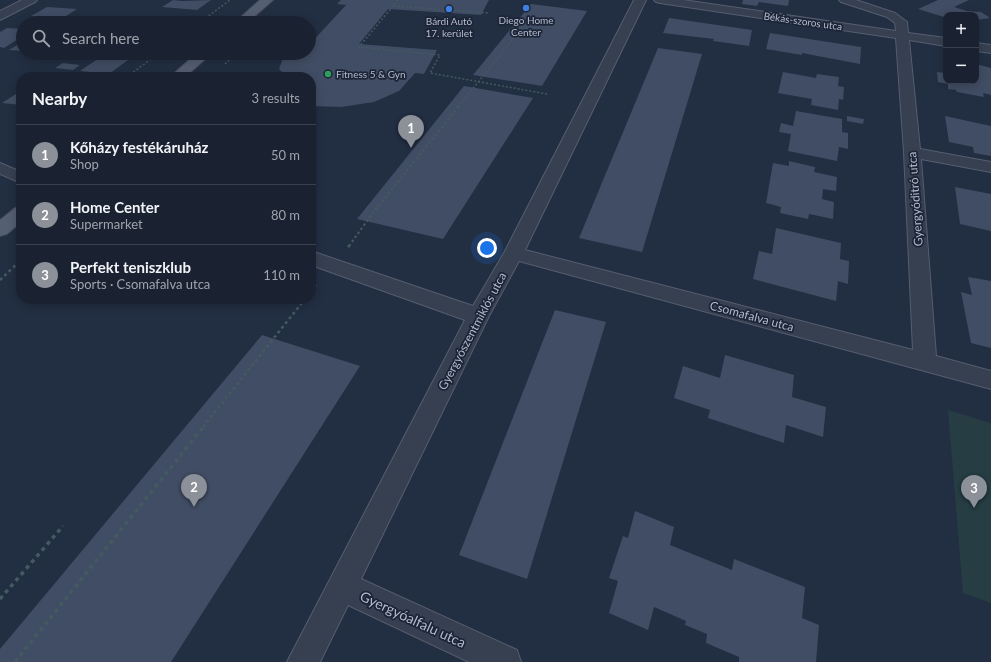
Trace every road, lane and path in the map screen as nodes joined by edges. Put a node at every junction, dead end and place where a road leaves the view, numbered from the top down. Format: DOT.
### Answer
graph roads {
  1 [pos="31,0"];
  2 [pos="230,0"];
  3 [pos="267,0"];
  4 [pos="398,0"];
  5 [pos="640,0"];
  6 [pos="660,0"];
  7 [pos="845,0"];
  8 [pos="394,6"];
  9 [pos="488,13"];
  10 [pos="0,16"];
  11 [pos="208,16"];
  12 [pos="248,16"];
  13 [pos="526,22"];
  14 [pos="902,36"];
  15 [pos="943,42"];
  16 [pos="979,47"];
  17 [pos="991,49"];
  18 [pos="150,60"];
  19 [pos="197,60"];
  20 [pos="134,72"];
  21 [pos="183,72"];
  22 [pos="477,82"];
  23 [pos="547,94"];
  24 [pos="912,152"];
  25 [pos="991,167"];
  26 [pos="0,168"];
  27 [pos="16,176"];
  28 [pos="16,216"];
  29 [pos="0,230"];
  30 [pos="348,248"];
  31 [pos="514,253"];
  32 [pos="316,260"];
  33 [pos="16,265"];
  34 [pos="0,280"];
  35 [pos="301,304"];
  36 [pos="478,316"];
  37 [pos="925,362"];
  38 [pos="991,380"];
  39 [pos="63,526"];
  40 [pos="342,586"];
  41 [pos="0,599"];
  42 [pos="15,662"];
  43 [pos="303,662"];
  44 [pos="505,662"];
  1 -- 10 [label="street"];
  2 -- 11 [label="path"];
  3 -- 12 [label="main road"];
  4 -- 8 [label="path"];
  5 -- 31 [label="street, Gyergyószentmiklós utca"];
  6 -- 14 [label="street, Békás-szoros utca"];
  7 -- 14 [label="street, Gyergyóditró utca"];
  8 -- 9 [label="path"];
  8 -- 22 [label="path"];
  13 -- 22 [label="path"];
  14 -- 15 [label="street, Békás-szoros utca"];
  14 -- 24 [label="street, Gyergyóditró utca"];
  16 -- 17 [label="street"];
  18 -- 20 [label="path"];
  19 -- 21 [label="main road"];
  22 -- 23 [label="path"];
  22 -- 30 [label="path"];
  24 -- 25 [label="street"];
  24 -- 37 [label="street, Gyergyóditró utca"];
  26 -- 27 [label="street"];
  28 -- 29 [label="main road"];
  31 -- 36 [label="street, Gyergyószentmiklós utca"];
  31 -- 37 [label="street, Csomafalva utca"];
  32 -- 36 [label="street"];
  33 -- 34 [label="path"];
  35 -- 42 [label="path"];
  36 -- 40 [label="street, Gyergyószentmiklós utca"];
  37 -- 38 [label="street, Csomafalva utca"];
  39 -- 41 [label="path"];
  40 -- 43 [label="street, Gyergyószentmiklós utca"];
  40 -- 44 [label="street, Gyergyóalfalu utca"];
}
